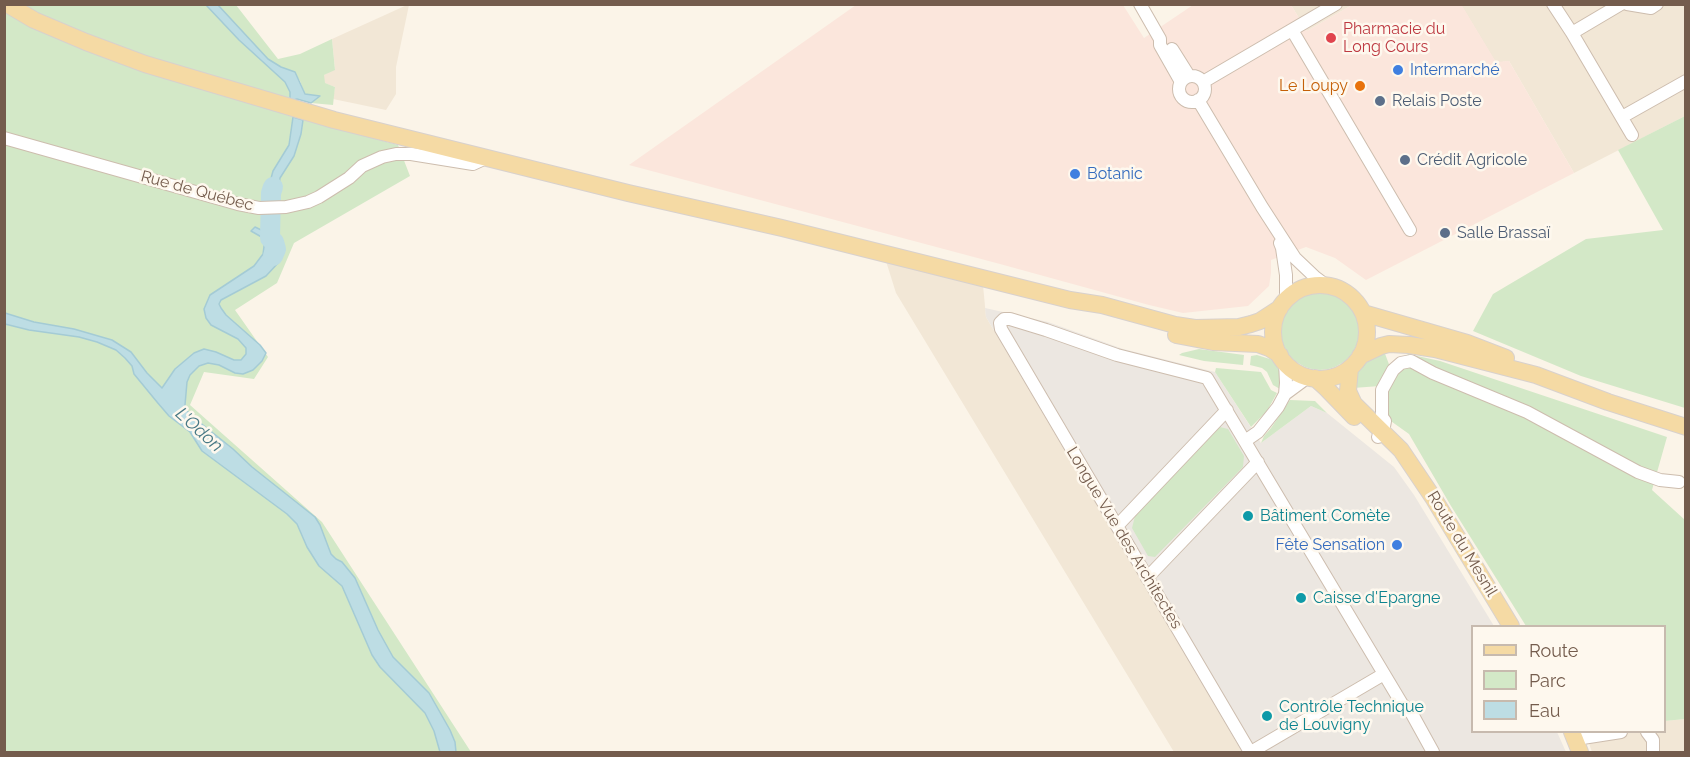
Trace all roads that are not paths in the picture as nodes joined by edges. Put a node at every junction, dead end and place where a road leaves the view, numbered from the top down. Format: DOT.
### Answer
graph roads {
  1 [pos="7,4"];
  2 [pos="1140,4"];
  3 [pos="1336,4"];
  4 [pos="1553,4"];
  5 [pos="1621,4"];
  6 [pos="1627,4"];
  7 [pos="1657,4"];
  8 [pos="1292,30"];
  9 [pos="1572,33"];
  10 [pos="1185,79"];
  11 [pos="1686,81"];
  12 [pos="1203,82"];
  13 [pos="1198,100"];
  14 [pos="1622,117"];
  15 [pos="1632,135"];
  16 [pos="4,138"];
  17 [pos="486,158"];
  18 [pos="1262,207"];
  19 [pos="1410,230"];
  20 [pos="1328,286"];
  21 [pos="1070,300"];
  22 [pos="1283,304"];
  23 [pos="1363,313"];
  24 [pos="1282,359"];
  25 [pos="1355,362"];
  26 [pos="1536,375"];
  27 [pos="1312,378"];
  28 [pos="1285,394"];
  29 [pos="1227,410"];
  30 [pos="1686,427"];
  31 [pos="1380,435"];
  32 [pos="1245,441"];
  33 [pos="1257,462"];
  34 [pos="1679,482"];
  35 [pos="1117,526"];
  36 [pos="1147,578"];
  37 [pos="1510,625"];
  38 [pos="1384,674"];
  39 [pos="1616,733"];
  40 [pos="1648,733"];
  41 [pos="1576,741"];
  42 [pos="1251,753"];
  43 [pos="1433,753"];
  44 [pos="1653,753"];
  1 -- 17 [label="main road"];
  2 -- 10 [label="street"];
  3 -- 8 [label="street"];
  4 -- 9 [label="street"];
  5 -- 9 [label="street"];
  6 -- 7 [label="street"];
  8 -- 12 [label="street"];
  8 -- 19 [label="street"];
  9 -- 14 [label="street"];
  10 -- 12 [label="street"];
  10 -- 13 [label="street"];
  11 -- 14 [label="street"];
  12 -- 13 [label="street"];
  13 -- 18 [label="street"];
  14 -- 15 [label="street"];
  16 -- 17 [label="street, Rue de Québec"];
  17 -- 21 [label="main road"];
  18 -- 20 [label="street"];
  18 -- 22 [label="street"];
  20 -- 22 [label="main road"];
  20 -- 23 [label="main road"];
  21 -- 22 [label="main road"];
  21 -- 24 [label="main road"];
  22 -- 24 [label="main road"];
  23 -- 25 [label="main road"];
  23 -- 26 [label="main road"];
  24 -- 27 [label="main road"];
  24 -- 28 [label="street"];
  25 -- 26 [label="main road"];
  25 -- 27 [label="main road"];
  25 -- 31 [label="main road, Route du Mesnil"];
  26 -- 30 [label="main road"];
  27 -- 28 [label="street"];
  27 -- 31 [label="main road, Route du Mesnil"];
  28 -- 32 [label="street"];
  29 -- 32 [label="street"];
  29 -- 35 [label="street"];
  29 -- 35 [label="street, Longue Vue des Architectes"];
  31 -- 34 [label="street"];
  31 -- 37 [label="main road, Route du Mesnil"];
  32 -- 33 [label="street"];
  33 -- 36 [label="street"];
  33 -- 38 [label="street"];
  35 -- 36 [label="street, Longue Vue des Architectes"];
  36 -- 42 [label="street, Longue Vue des Architectes"];
  38 -- 42 [label="street"];
  38 -- 43 [label="street"];
  39 -- 41 [label="street"];
  40 -- 44 [label="street"];
}
